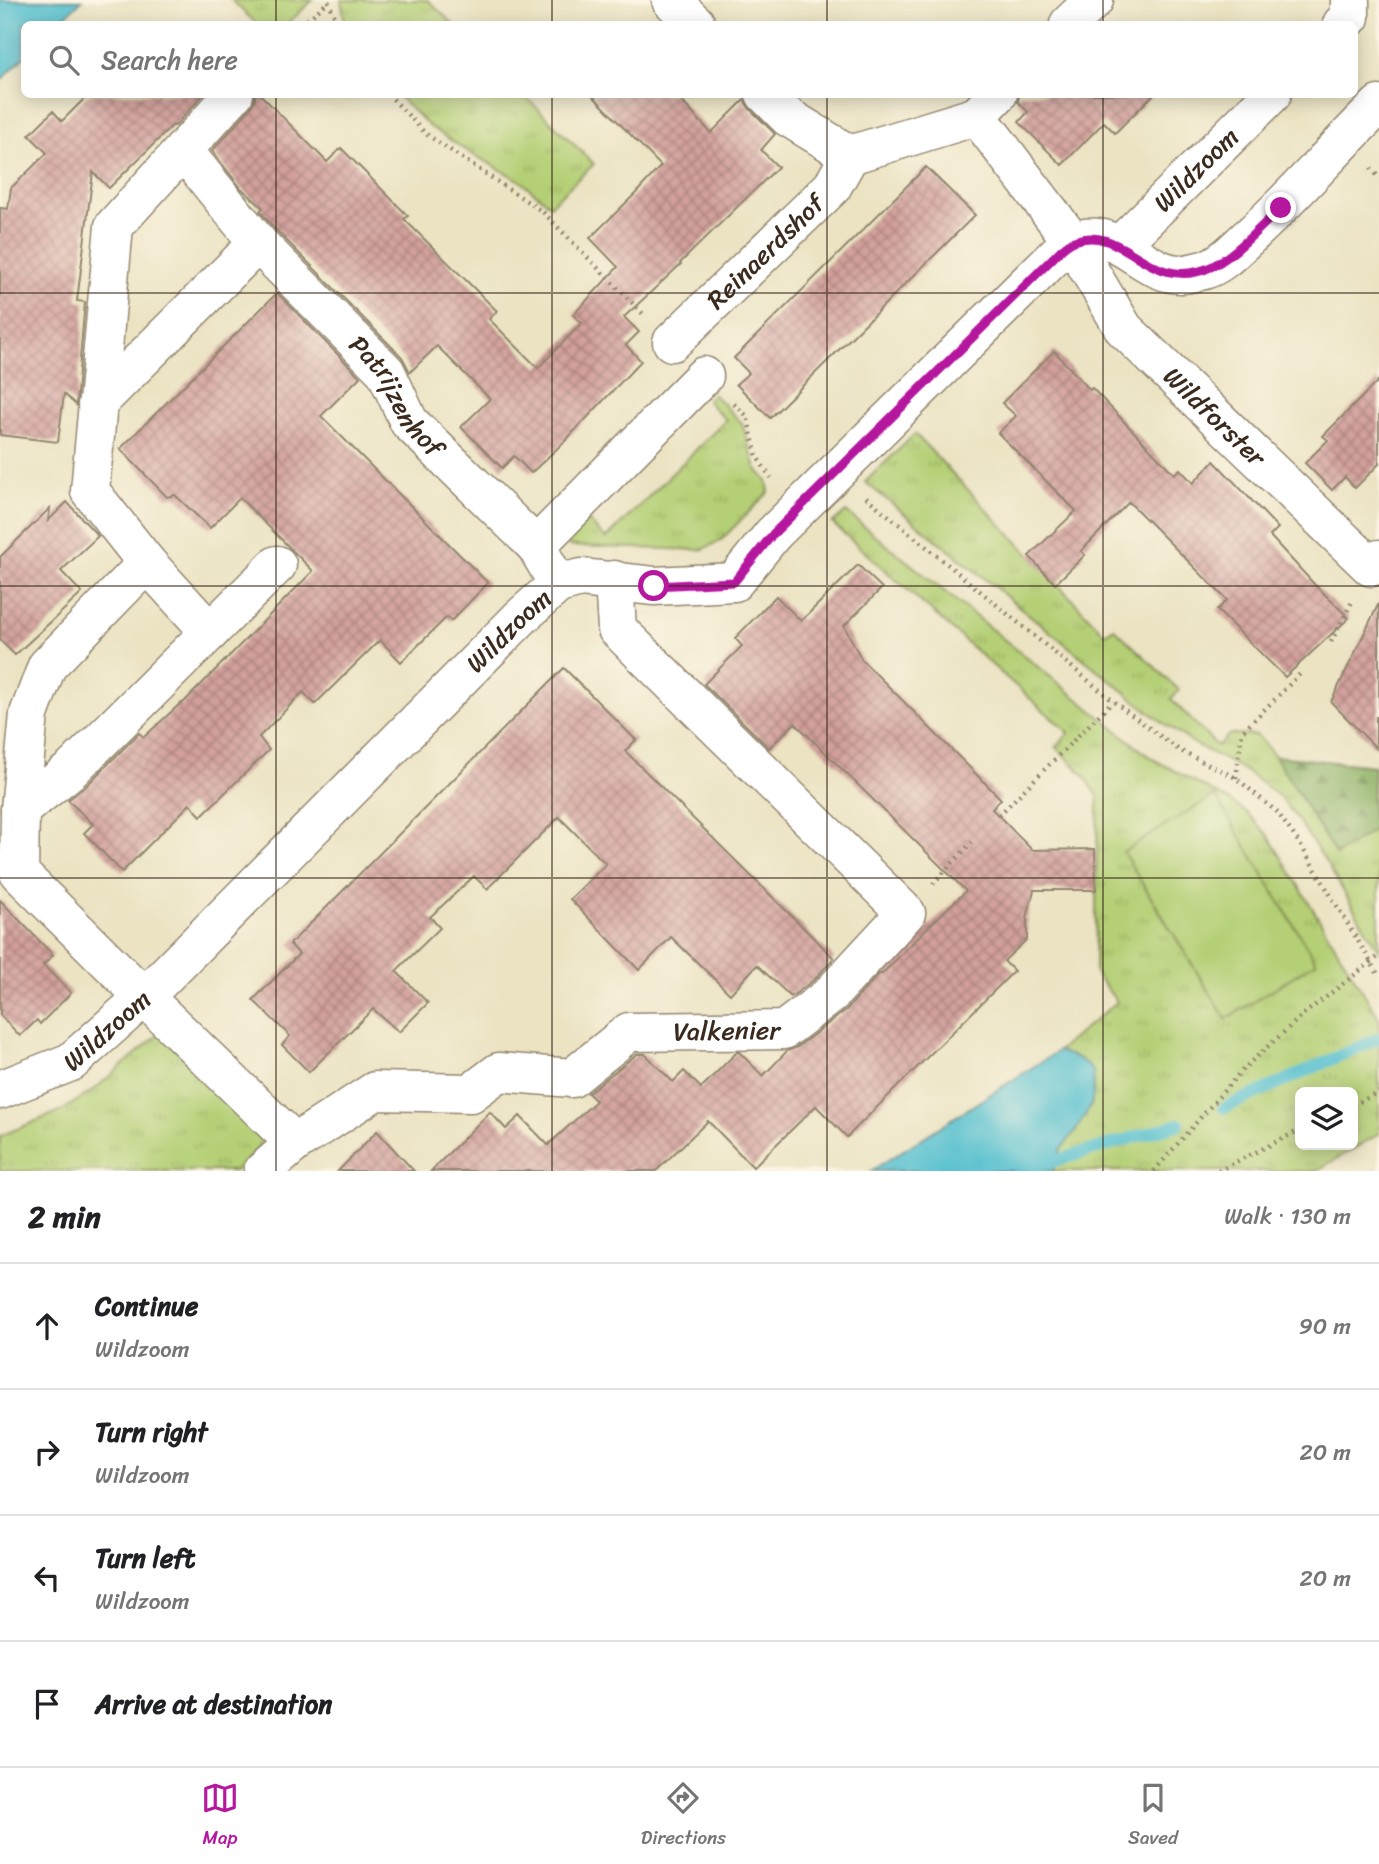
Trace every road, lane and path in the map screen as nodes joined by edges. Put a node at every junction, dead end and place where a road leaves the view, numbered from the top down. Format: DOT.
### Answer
graph roads {
  1 [pos="671,0"];
  2 [pos="1094,0"];
  3 [pos="1350,0"];
  4 [pos="328,1"];
  5 [pos="305,21"];
  6 [pos="337,21"];
  7 [pos="693,21"];
  8 [pos="1072,21"];
  9 [pos="1345,21"];
  10 [pos="230,98"];
  11 [pos="392,98"];
  12 [pos="769,98"];
  13 [pos="1268,98"];
  14 [pos="1379,104"];
  15 [pos="987,105"];
  16 [pos="183,150"];
  17 [pos="850,155"];
  18 [pos="1072,241"];
  19 [pos="258,243"];
  20 [pos="1120,245"];
  21 [pos="672,342"];
  22 [pos="704,376"];
  23 [pos="97,404"];
  24 [pos="836,472"];
  25 [pos="772,480"];
  26 [pos="536,547"];
  27 [pos="1379,559"];
  28 [pos="147,563"];
  29 [pos="277,565"];
  30 [pos="614,580"];
  31 [pos="558,584"];
  32 [pos="210,632"];
  33 [pos="1301,673"];
  34 [pos="1112,701"];
  35 [pos="1236,778"];
  36 [pos="20,810"];
  37 [pos="999,816"];
  38 [pos="972,842"];
  39 [pos="906,913"];
  40 [pos="1379,956"];
  41 [pos="1371,962"];
  42 [pos="1379,976"];
  43 [pos="144,997"];
  44 [pos="0,1090"];
  45 [pos="1379,1092"];
  46 [pos="1358,1102"];
  47 [pos="1295,1132"];
  48 [pos="295,1143"];
  49 [pos="263,1171"];
  50 [pos="1154,1171"];
  51 [pos="1218,1171"];
  1 -- 7 [label="street"];
  2 -- 8 [label="street"];
  3 -- 9 [label="street"];
  4 -- 5 [label="path"];
  4 -- 6 [label="path"];
  10 -- 16 [label="street"];
  11 -- 21 [label="path"];
  12 -- 17 [label="street"];
  13 -- 20 [label="street, Wildzoom"];
  14 -- 20 [label="street"];
  15 -- 17 [label="street"];
  15 -- 18 [label="street"];
  16 -- 19 [label="street, Patrijzenhof"];
  16 -- 23 [label="street"];
  17 -- 21 [label="street, Reinaerdshof"];
  18 -- 20 [label="street"];
  18 -- 24 [label="street, Wildzoom"];
  18 -- 27 [label="street, Wildforster"];
  19 -- 23 [label="street"];
  19 -- 26 [label="street, Patrijzenhof"];
  22 -- 25 [label="path"];
  22 -- 26 [label="street"];
  23 -- 28 [label="street"];
  24 -- 30 [label="street, Wildzoom"];
  24 -- 34 [label="path"];
  26 -- 31 [label="street, Patrijzenhof"];
  28 -- 32 [label="street"];
  28 -- 36 [label="street"];
  29 -- 32 [label="street"];
  30 -- 31 [label="street, Wildzoom"];
  30 -- 39 [label="street"];
  31 -- 43 [label="street, Wildzoom"];
  32 -- 36 [label="street"];
  33 -- 35 [label="path"];
  34 -- 35 [label="path"];
  34 -- 37 [label="path"];
  35 -- 41 [label="path"];
  36 -- 43 [label="street"];
  38 -- 39 [label="path"];
  39 -- 48 [label="street, Valkenier"];
  40 -- 41 [label="path"];
  41 -- 42 [label="path"];
  41 -- 50 [label="path"];
  43 -- 44 [label="street, Wildzoom"];
  43 -- 48 [label="street"];
  45 -- 46 [label="path"];
  47 -- 51 [label="path"];
  48 -- 49 [label="street, Valkenier"];
}
